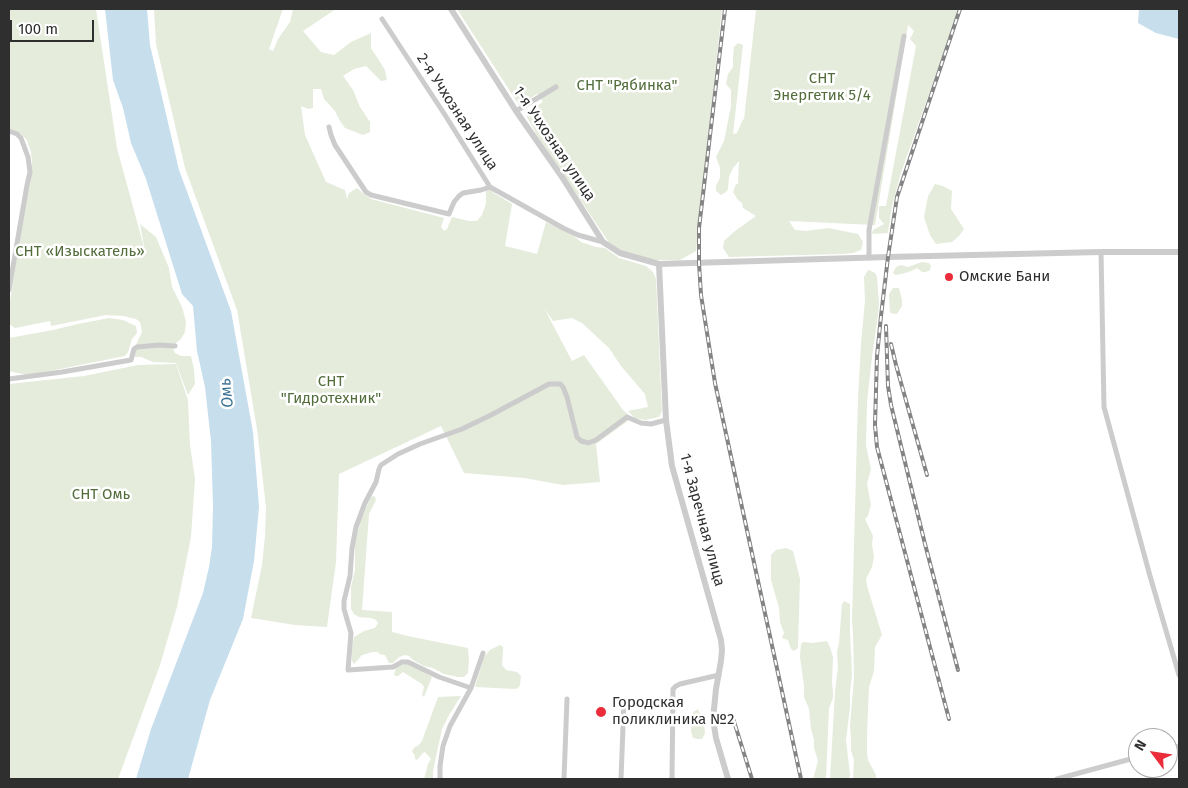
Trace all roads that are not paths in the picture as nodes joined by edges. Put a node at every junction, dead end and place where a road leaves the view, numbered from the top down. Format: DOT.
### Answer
graph roads {
  1 [pos="451,9"];
  2 [pos="382,19"];
  3 [pos="904,36"];
  4 [pos="556,87"];
  5 [pos="516,112"];
  6 [pos="330,128"];
  7 [pos="9,130"];
  8 [pos="490,186"];
  9 [pos="604,242"];
  10 [pos="1101,252"];
  11 [pos="1179,252"];
  12 [pos="869,258"];
  13 [pos="659,264"];
  14 [pos="9,290"];
  15 [pos="175,346"];
  16 [pos="9,379"];
  17 [pos="666,420"];
  18 [pos="483,653"];
  19 [pos="719,675"];
  20 [pos="1179,675"];
  21 [pos="471,688"];
  22 [pos="567,699"];
  23 [pos="624,701"];
  24 [pos="1128,761"];
  25 [pos="440,779"];
  26 [pos="564,779"];
  27 [pos="621,779"];
  28 [pos="672,779"];
  29 [pos="728,779"];
  30 [pos="1057,779"];
  1 -- 5 [label="street, 1-я Учхозная улица"];
  2 -- 8 [label="street, 2-я Учхозная улица"];
  3 -- 12 [label="street"];
  4 -- 5 [label="street"];
  5 -- 9 [label="street, 1-я Учхозная улица"];
  6 -- 8 [label="street"];
  7 -- 14 [label="street"];
  8 -- 9 [label="street, 2-я Учхозная улица"];
  9 -- 13 [label="street, 1-я Учхозная улица"];
  10 -- 11 [label="street, 1-я Учхозная улица"];
  10 -- 12 [label="street, 1-я Учхозная улица"];
  10 -- 20 [label="street"];
  12 -- 13 [label="street, 1-я Учхозная улица"];
  13 -- 17 [label="street, 1-я Заречная улица"];
  15 -- 16 [label="street"];
  17 -- 19 [label="street, 1-я Заречная улица"];
  17 -- 21 [label="street"];
  18 -- 21 [label="street"];
  19 -- 28 [label="street"];
  19 -- 29 [label="street, 1-я Заречная улица"];
  21 -- 25 [label="street"];
  22 -- 26 [label="street"];
  23 -- 27 [label="street"];
  24 -- 30 [label="street"];
}
